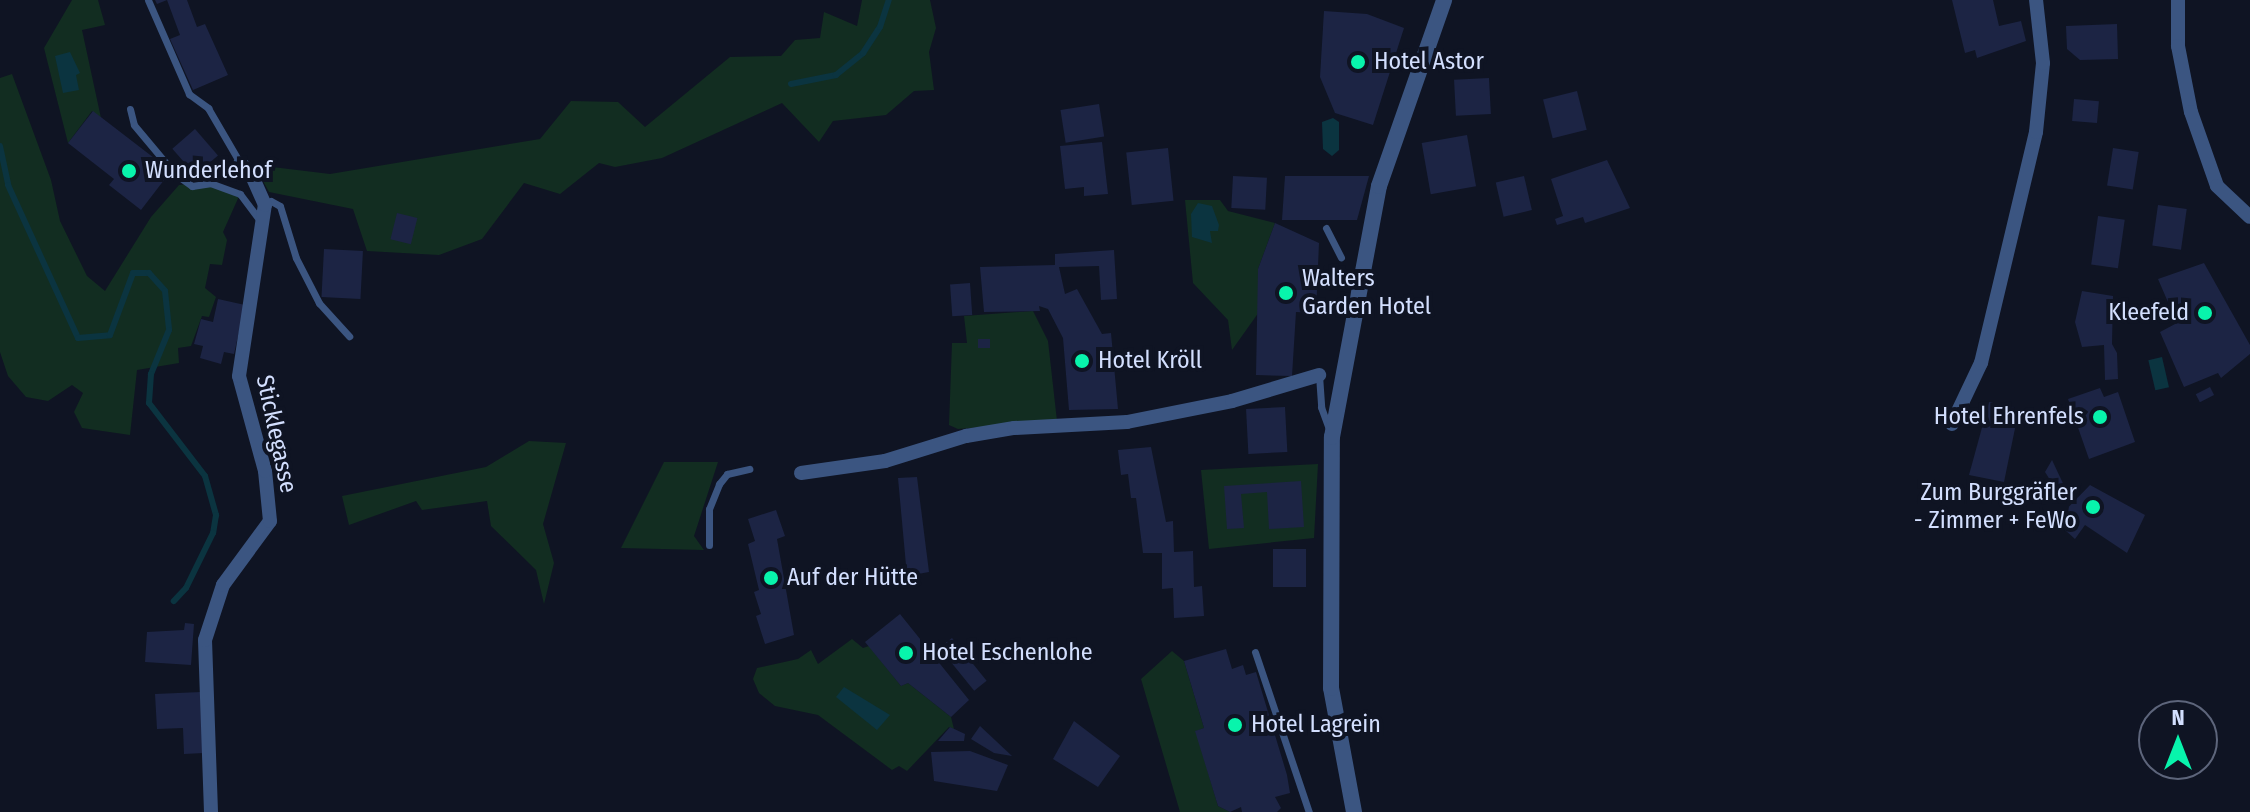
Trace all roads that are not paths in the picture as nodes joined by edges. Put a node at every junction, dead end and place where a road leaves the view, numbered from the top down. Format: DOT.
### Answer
graph roads {
  1 [pos="148,0"];
  2 [pos="1444,0"];
  3 [pos="2036,0"];
  4 [pos="2178,0"];
  5 [pos="130,109"];
  6 [pos="245,168"];
  7 [pos="263,200"];
  8 [pos="2250,217"];
  9 [pos="262,224"];
  10 [pos="1326,228"];
  11 [pos="1341,257"];
  12 [pos="349,336"];
  13 [pos="1319,375"];
  14 [pos="1952,424"];
  15 [pos="1332,437"];
  16 [pos="749,469"];
  17 [pos="801,473"];
  18 [pos="709,545"];
  19 [pos="1255,652"];
  20 [pos="211,812"];
  21 [pos="1309,812"];
  22 [pos="1354,812"];
  1 -- 6 [label="lane"];
  2 -- 15 [label="street"];
  3 -- 14 [label="street"];
  4 -- 8 [label="street"];
  5 -- 9 [label="lane"];
  6 -- 7 [label="street"];
  7 -- 9 [label="street, Sticklegasse"];
  7 -- 12 [label="lane"];
  9 -- 20 [label="street, Sticklegasse"];
  10 -- 11 [label="lane"];
  13 -- 15 [label="lane"];
  13 -- 17 [label="street"];
  15 -- 22 [label="street"];
  16 -- 18 [label="lane"];
  19 -- 21 [label="lane"];
}
